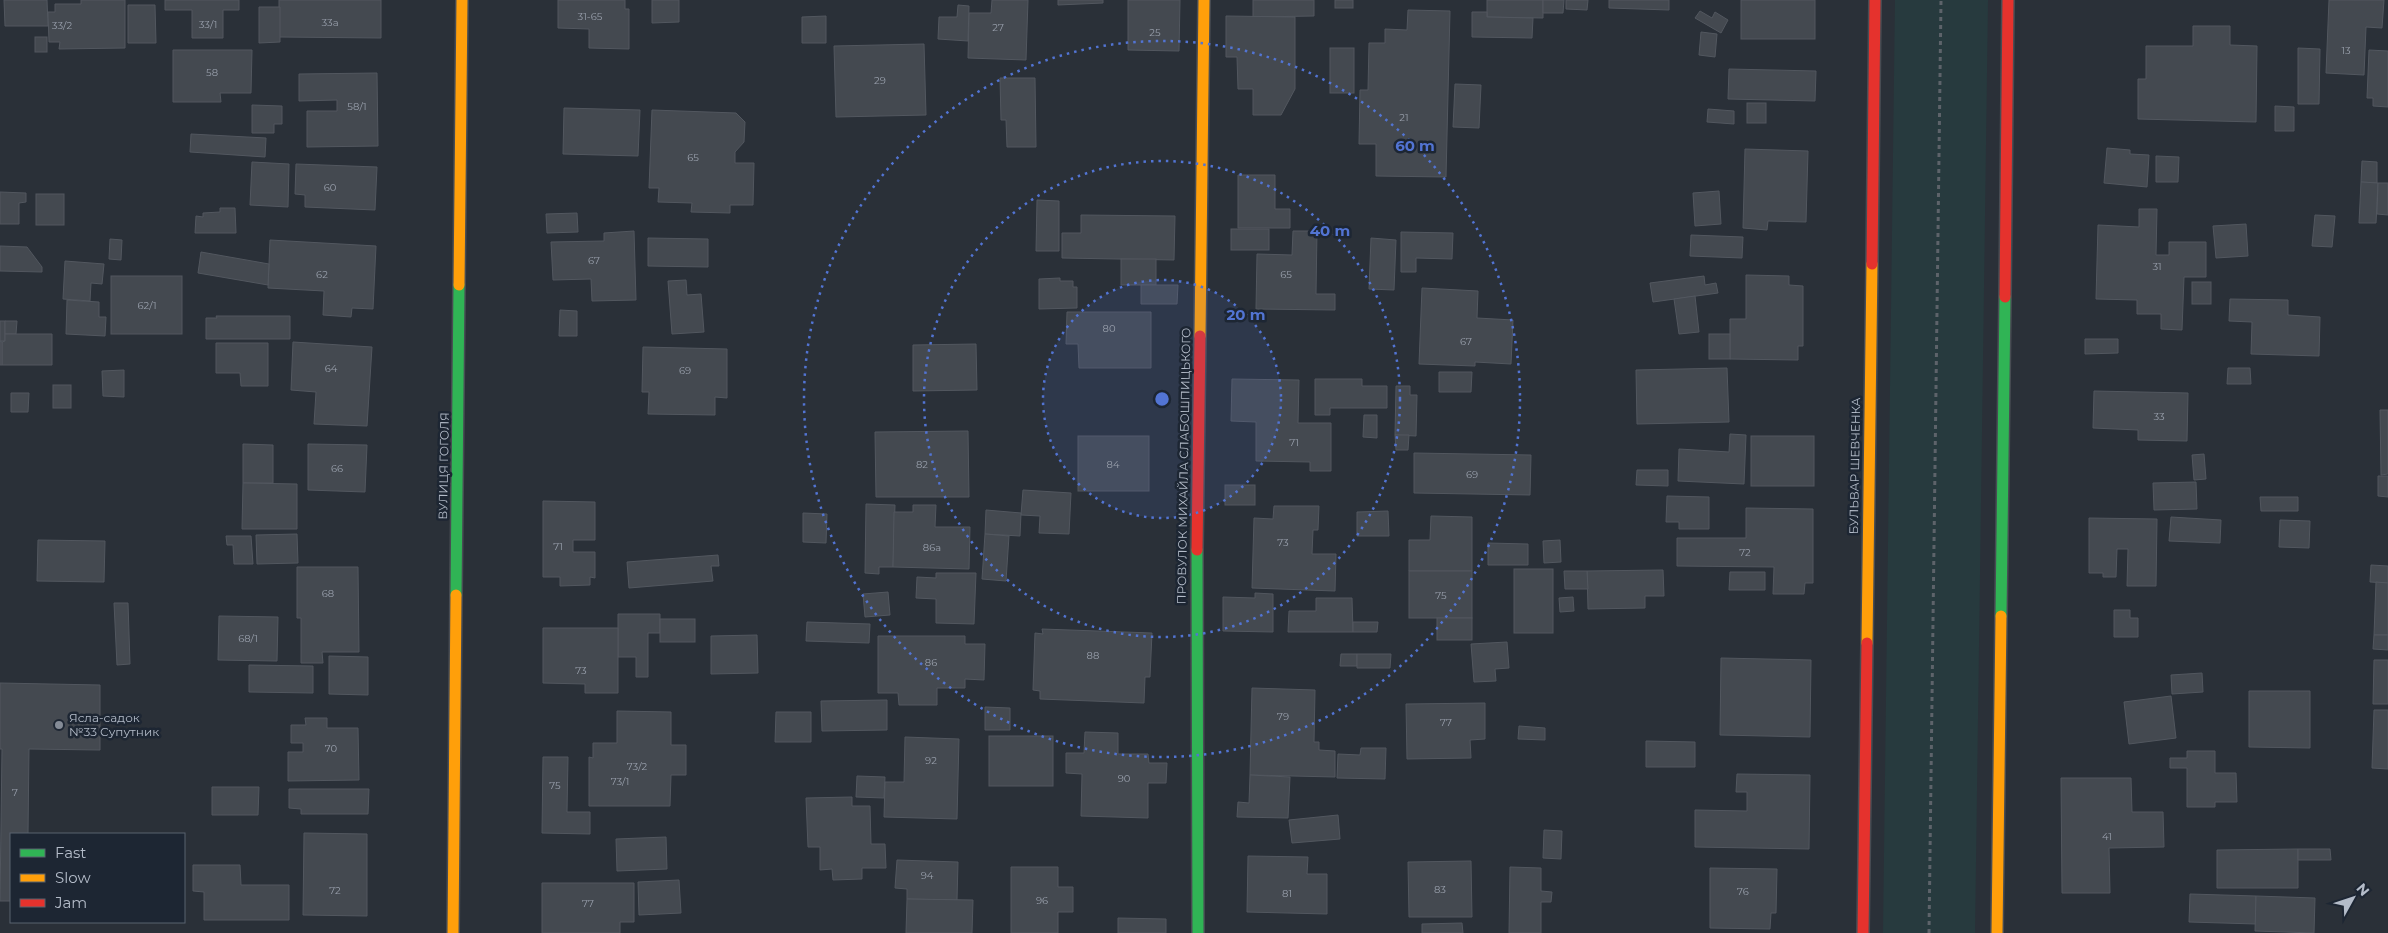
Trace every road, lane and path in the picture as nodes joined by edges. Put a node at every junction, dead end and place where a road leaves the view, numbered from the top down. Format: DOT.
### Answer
graph roads {
  1 [pos="462,0"];
  2 [pos="1204,0"];
  3 [pos="1875,0"];
  4 [pos="1941,0"];
  5 [pos="2008,0"];
  6 [pos="453,933"];
  7 [pos="1198,933"];
  8 [pos="1863,933"];
  9 [pos="1929,933"];
  10 [pos="1997,933"];
  1 -- 6 [label="main road, ВУЛИЦЯ ГОГОЛЯ"];
  2 -- 7 [label="main road, ПРОВУЛОК МИХАЙЛА СЛАБОШПИЦЬКОГО"];
  3 -- 8 [label="main road, БУЛЬВАР ШЕВЧЕНКА"];
  4 -- 9 [label="path"];
  5 -- 10 [label="main road"];
}
